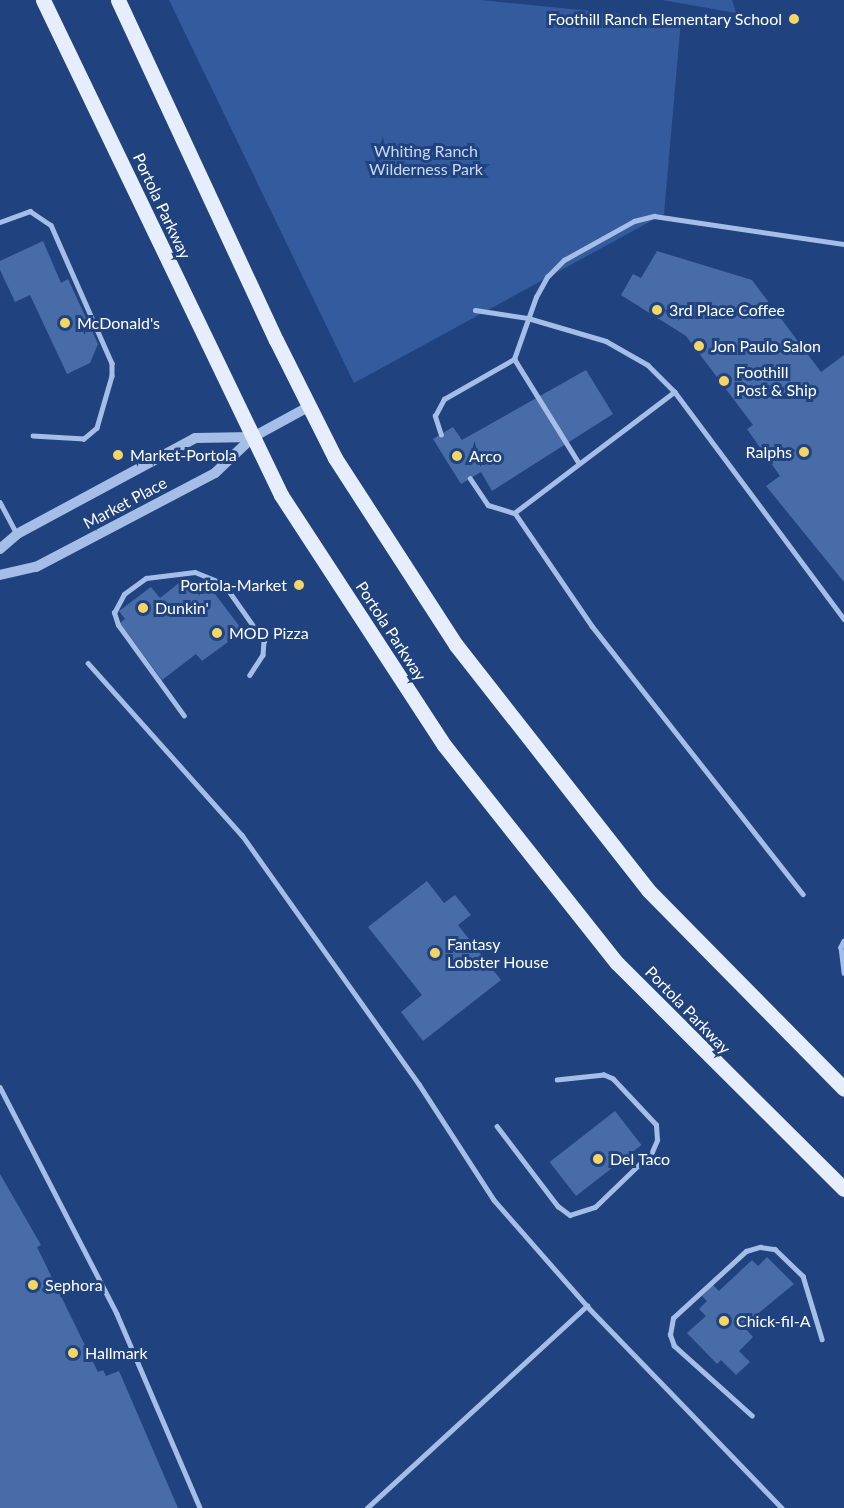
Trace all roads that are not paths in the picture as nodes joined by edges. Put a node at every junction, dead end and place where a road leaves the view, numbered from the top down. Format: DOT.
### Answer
graph roads {
  1 [pos="43,0"];
  2 [pos="118,0"];
  3 [pos="0,222"];
  4 [pos="844,244"];
  5 [pos="475,310"];
  6 [pos="528,318"];
  7 [pos="514,359"];
  8 [pos="675,392"];
  9 [pos="308,407"];
  10 [pos="441,435"];
  11 [pos="33,436"];
  12 [pos="252,437"];
  13 [pos="579,464"];
  14 [pos="470,478"];
  15 [pos="0,502"];
  16 [pos="515,513"];
  17 [pos="17,534"];
  18 [pos="0,549"];
  19 [pos="0,575"];
  20 [pos="844,619"];
  21 [pos="88,663"];
  22 [pos="250,675"];
  23 [pos="184,716"];
  24 [pos="803,894"];
  25 [pos="844,941"];
  26 [pos="844,972"];
  27 [pos="557,1080"];
  28 [pos="0,1087"];
  29 [pos="844,1089"];
  30 [pos="497,1126"];
  31 [pos="844,1189"];
  32 [pos="587,1306"];
  33 [pos="822,1339"];
  34 [pos="752,1416"];
  35 [pos="200,1508"];
  36 [pos="367,1508"];
  37 [pos="782,1508"];
  1 -- 12 [label="main road, Portola Parkway"];
  2 -- 9 [label="main road"];
  3 -- 11 [label="lane"];
  4 -- 6 [label="lane"];
  5 -- 6 [label="lane"];
  6 -- 7 [label="lane"];
  6 -- 8 [label="lane"];
  7 -- 10 [label="lane"];
  7 -- 13 [label="lane"];
  8 -- 13 [label="lane"];
  8 -- 20 [label="lane"];
  9 -- 12 [label="street, Market Place"];
  9 -- 29 [label="main road"];
  12 -- 17 [label="street, Market Place"];
  12 -- 19 [label="street, Market Place"];
  12 -- 31 [label="main road, Portola Parkway"];
  13 -- 16 [label="lane"];
  14 -- 16 [label="lane"];
  15 -- 17 [label="lane"];
  16 -- 24 [label="lane"];
  17 -- 18 [label="street, Market Place"];
  21 -- 32 [label="lane"];
  22 -- 23 [label="lane"];
  25 -- 26 [label="lane"];
  27 -- 30 [label="lane"];
  28 -- 35 [label="lane"];
  32 -- 36 [label="lane"];
  32 -- 37 [label="lane"];
  33 -- 34 [label="lane"];
}
